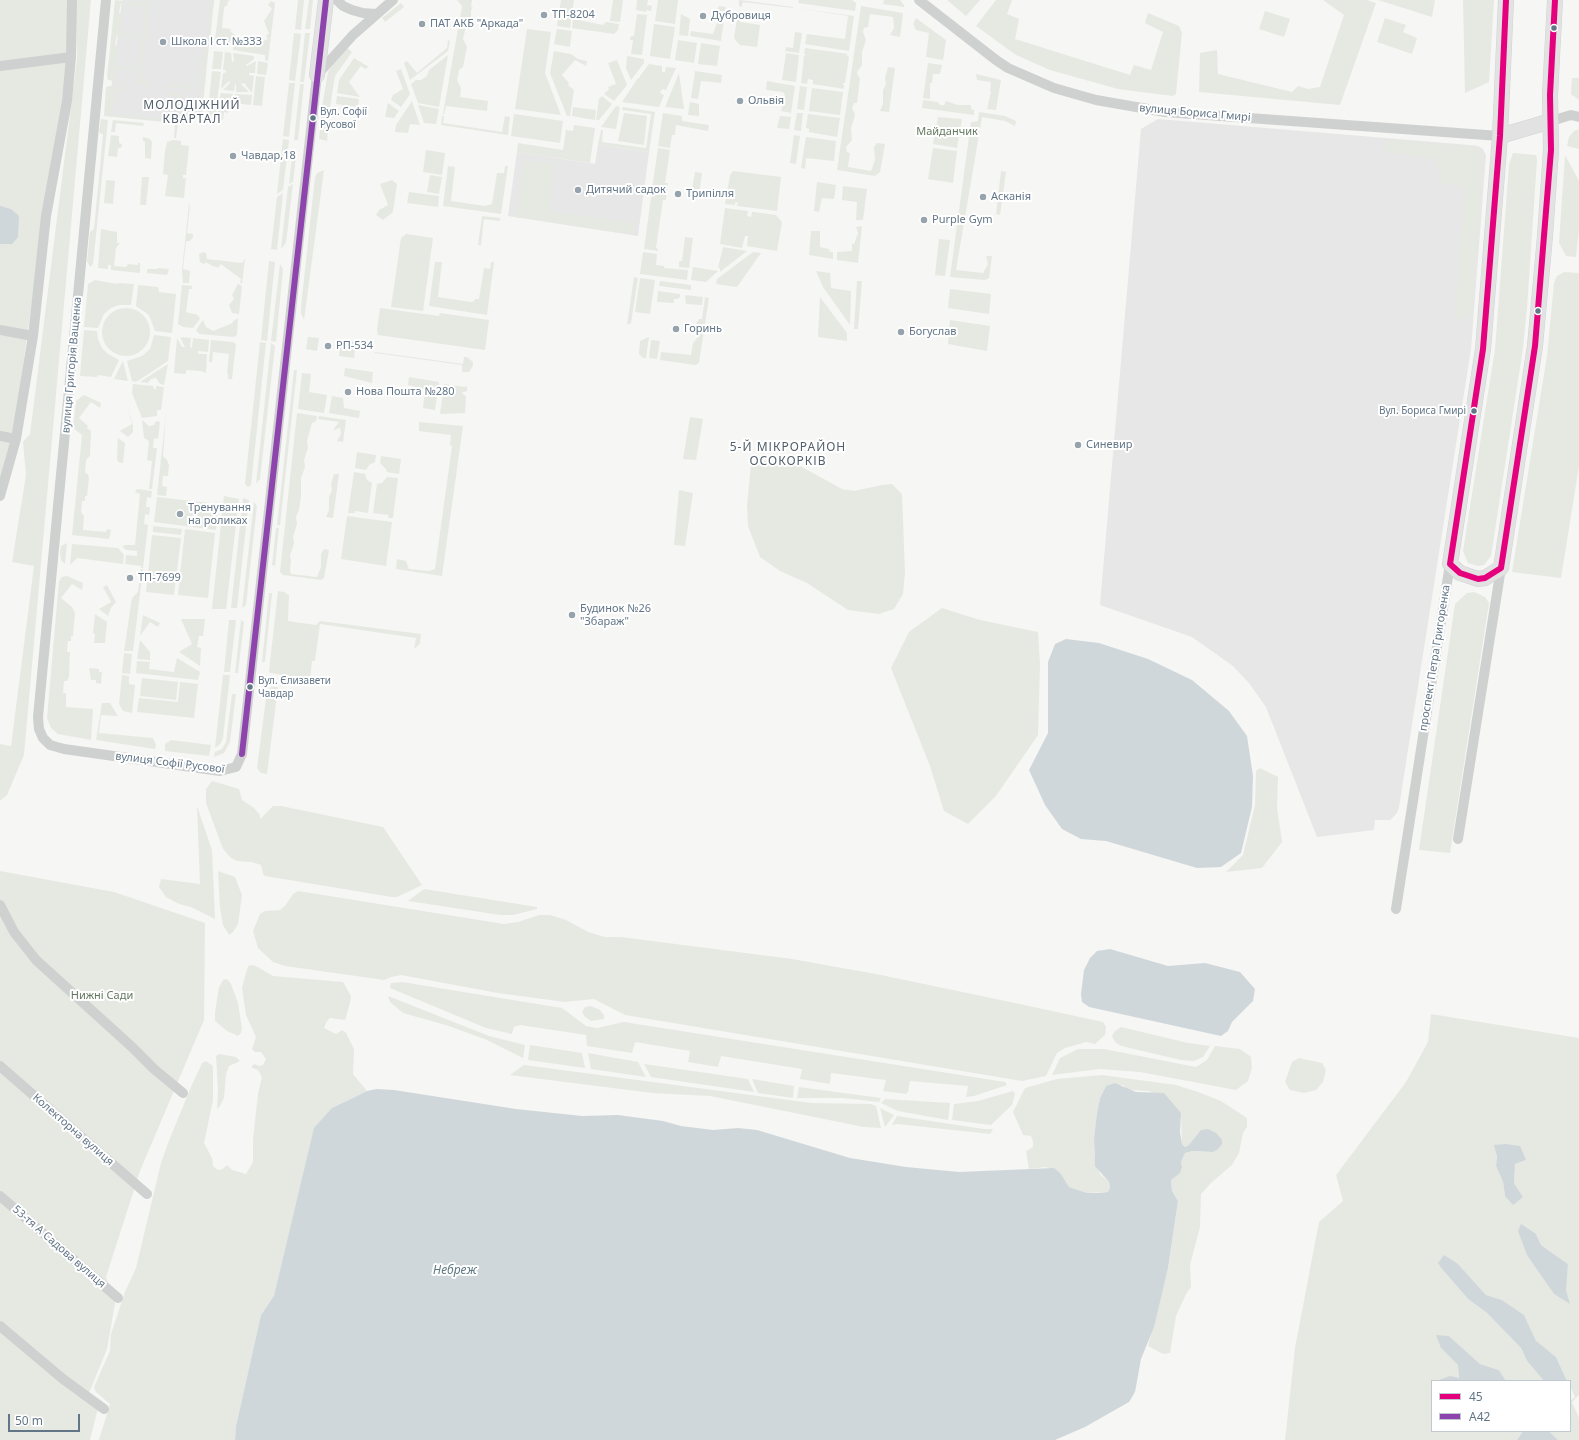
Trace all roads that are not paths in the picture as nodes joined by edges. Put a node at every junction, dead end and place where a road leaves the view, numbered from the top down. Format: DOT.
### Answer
graph roads {
  1 [pos="72,0"];
  2 [pos="106,0"];
  3 [pos="326,0"];
  4 [pos="337,0"];
  5 [pos="393,0"];
  6 [pos="919,0"];
  7 [pos="1506,0"];
  8 [pos="1556,0"];
  9 [pos="376,14"];
  10 [pos="71,57"];
  11 [pos="0,66"];
  12 [pos="318,75"];
  13 [pos="1579,117"];
  14 [pos="1551,121"];
  15 [pos="1500,136"];
  16 [pos="0,330"];
  17 [pos="34,336"];
  18 [pos="0,436"];
  19 [pos="16,439"];
  20 [pos="0,496"];
  21 [pos="1450,564"];
  22 [pos="1501,568"];
  23 [pos="39,729"];
  24 [pos="1458,840"];
  25 [pos="0,905"];
  26 [pos="1396,909"];
  27 [pos="0,1066"];
  28 [pos="182,1093"];
  29 [pos="147,1194"];
  30 [pos="0,1196"];
  31 [pos="118,1298"];
  32 [pos="0,1326"];
  33 [pos="104,1408"];
  1 -- 10 [label="street"];
  2 -- 23 [label="street, вулиця Григорія Ващенка"];
  3 -- 12 [label="street"];
  4 -- 9 [label="street"];
  5 -- 9 [label="street"];
  6 -- 15 [label="street, вулиця Бориса Гмирі"];
  7 -- 15 [label="street, проспект Петра Григоренка"];
  8 -- 14 [label="street"];
  9 -- 12 [label="street"];
  10 -- 11 [label="street"];
  10 -- 17 [label="street"];
  12 -- 23 [label="street, вулиця Софії Русової"];
  13 -- 14 [label="street"];
  14 -- 15 [label="street"];
  14 -- 22 [label="street"];
  15 -- 21 [label="street, проспект Петра Григоренка"];
  16 -- 17 [label="street"];
  17 -- 19 [label="street"];
  18 -- 19 [label="street"];
  19 -- 20 [label="street"];
  21 -- 22 [label="street"];
  21 -- 26 [label="street, проспект Петра Григоренка"];
  22 -- 24 [label="street"];
  25 -- 28 [label="street"];
  27 -- 29 [label="street, Колекторна вулиця"];
  30 -- 31 [label="street, 53-тя А Садова вулиця"];
  32 -- 33 [label="street"];
}
